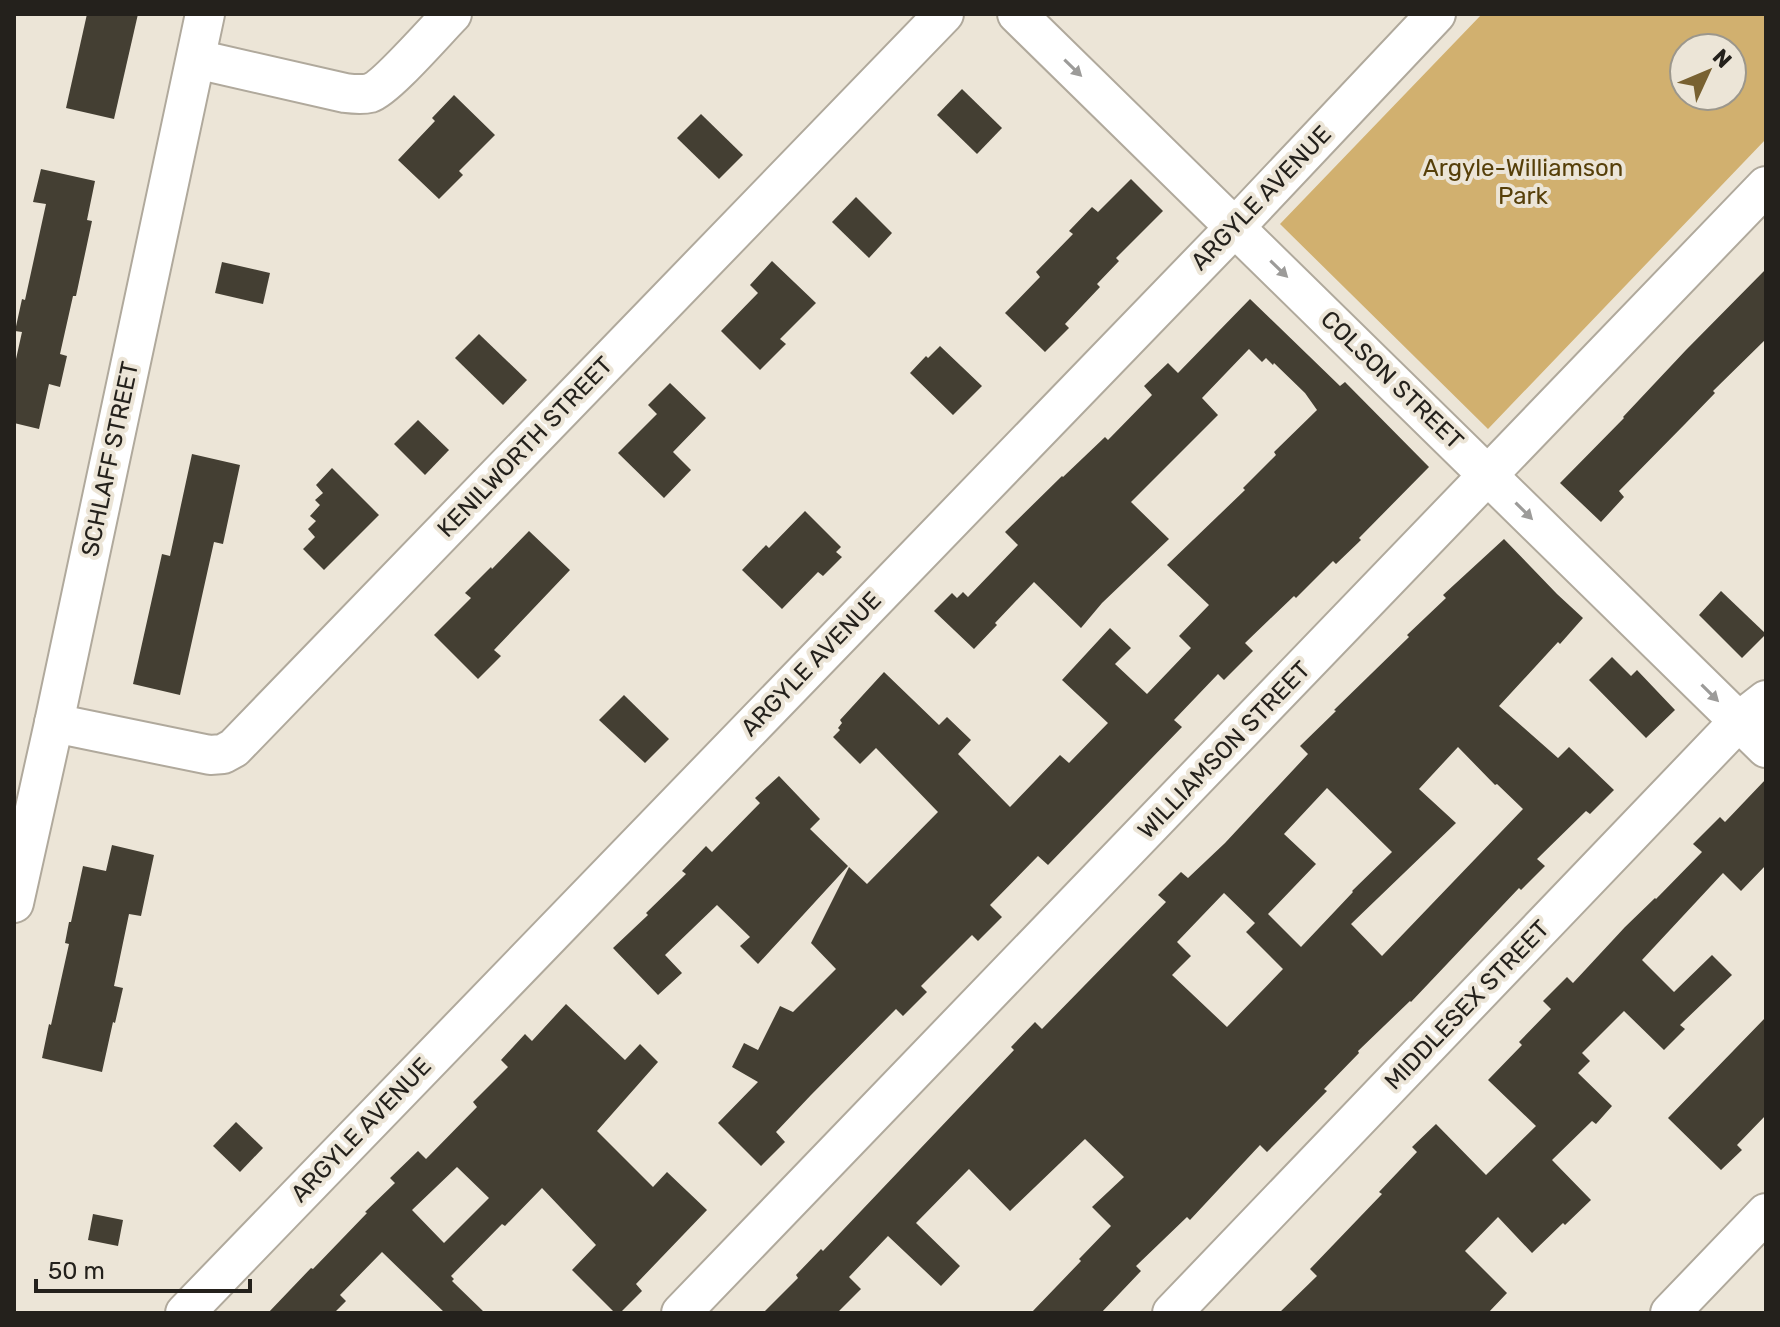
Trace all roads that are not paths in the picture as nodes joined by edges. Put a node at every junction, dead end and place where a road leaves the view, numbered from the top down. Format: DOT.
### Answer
graph roads {
  1 [pos="205,14"];
  2 [pos="452,14"];
  3 [pos="944,14"];
  4 [pos="1017,14"];
  5 [pos="1436,14"];
  6 [pos="196,59"];
  7 [pos="1766,186"];
  8 [pos="1235,227"];
  9 [pos="1488,475"];
  10 [pos="1752,710"];
  11 [pos="54,723"];
  12 [pos="1766,748"];
  13 [pos="19,856"];
  14 [pos="14,903"];
  15 [pos="1766,1213"];
  16 [pos="185,1313"];
  17 [pos="681,1313"];
  18 [pos="1172,1313"];
  19 [pos="1670,1313"];
  1 -- 6 [label="street, SCHLAFF STREET"];
  2 -- 6 [label="street"];
  3 -- 11 [label="street, KENILWORTH STREET"];
  4 -- 8 [label="street, COLSON STREET, one-way"];
  5 -- 8 [label="street, ARGYLE AVENUE"];
  6 -- 11 [label="street, SCHLAFF STREET"];
  7 -- 9 [label="street, WILLIAMSON STREET"];
  8 -- 9 [label="street, COLSON STREET, one-way"];
  8 -- 16 [label="street, ARGYLE AVENUE"];
  9 -- 10 [label="street, COLSON STREET, one-way"];
  9 -- 17 [label="street, WILLIAMSON STREET"];
  10 -- 12 [label="street, COLSON STREET"];
  10 -- 18 [label="street, MIDDLESEX STREET"];
  11 -- 13 [label="street, SCHLAFF STREET"];
  13 -- 14 [label="street, SCHLAFF STREET"];
  15 -- 19 [label="street"];
}
